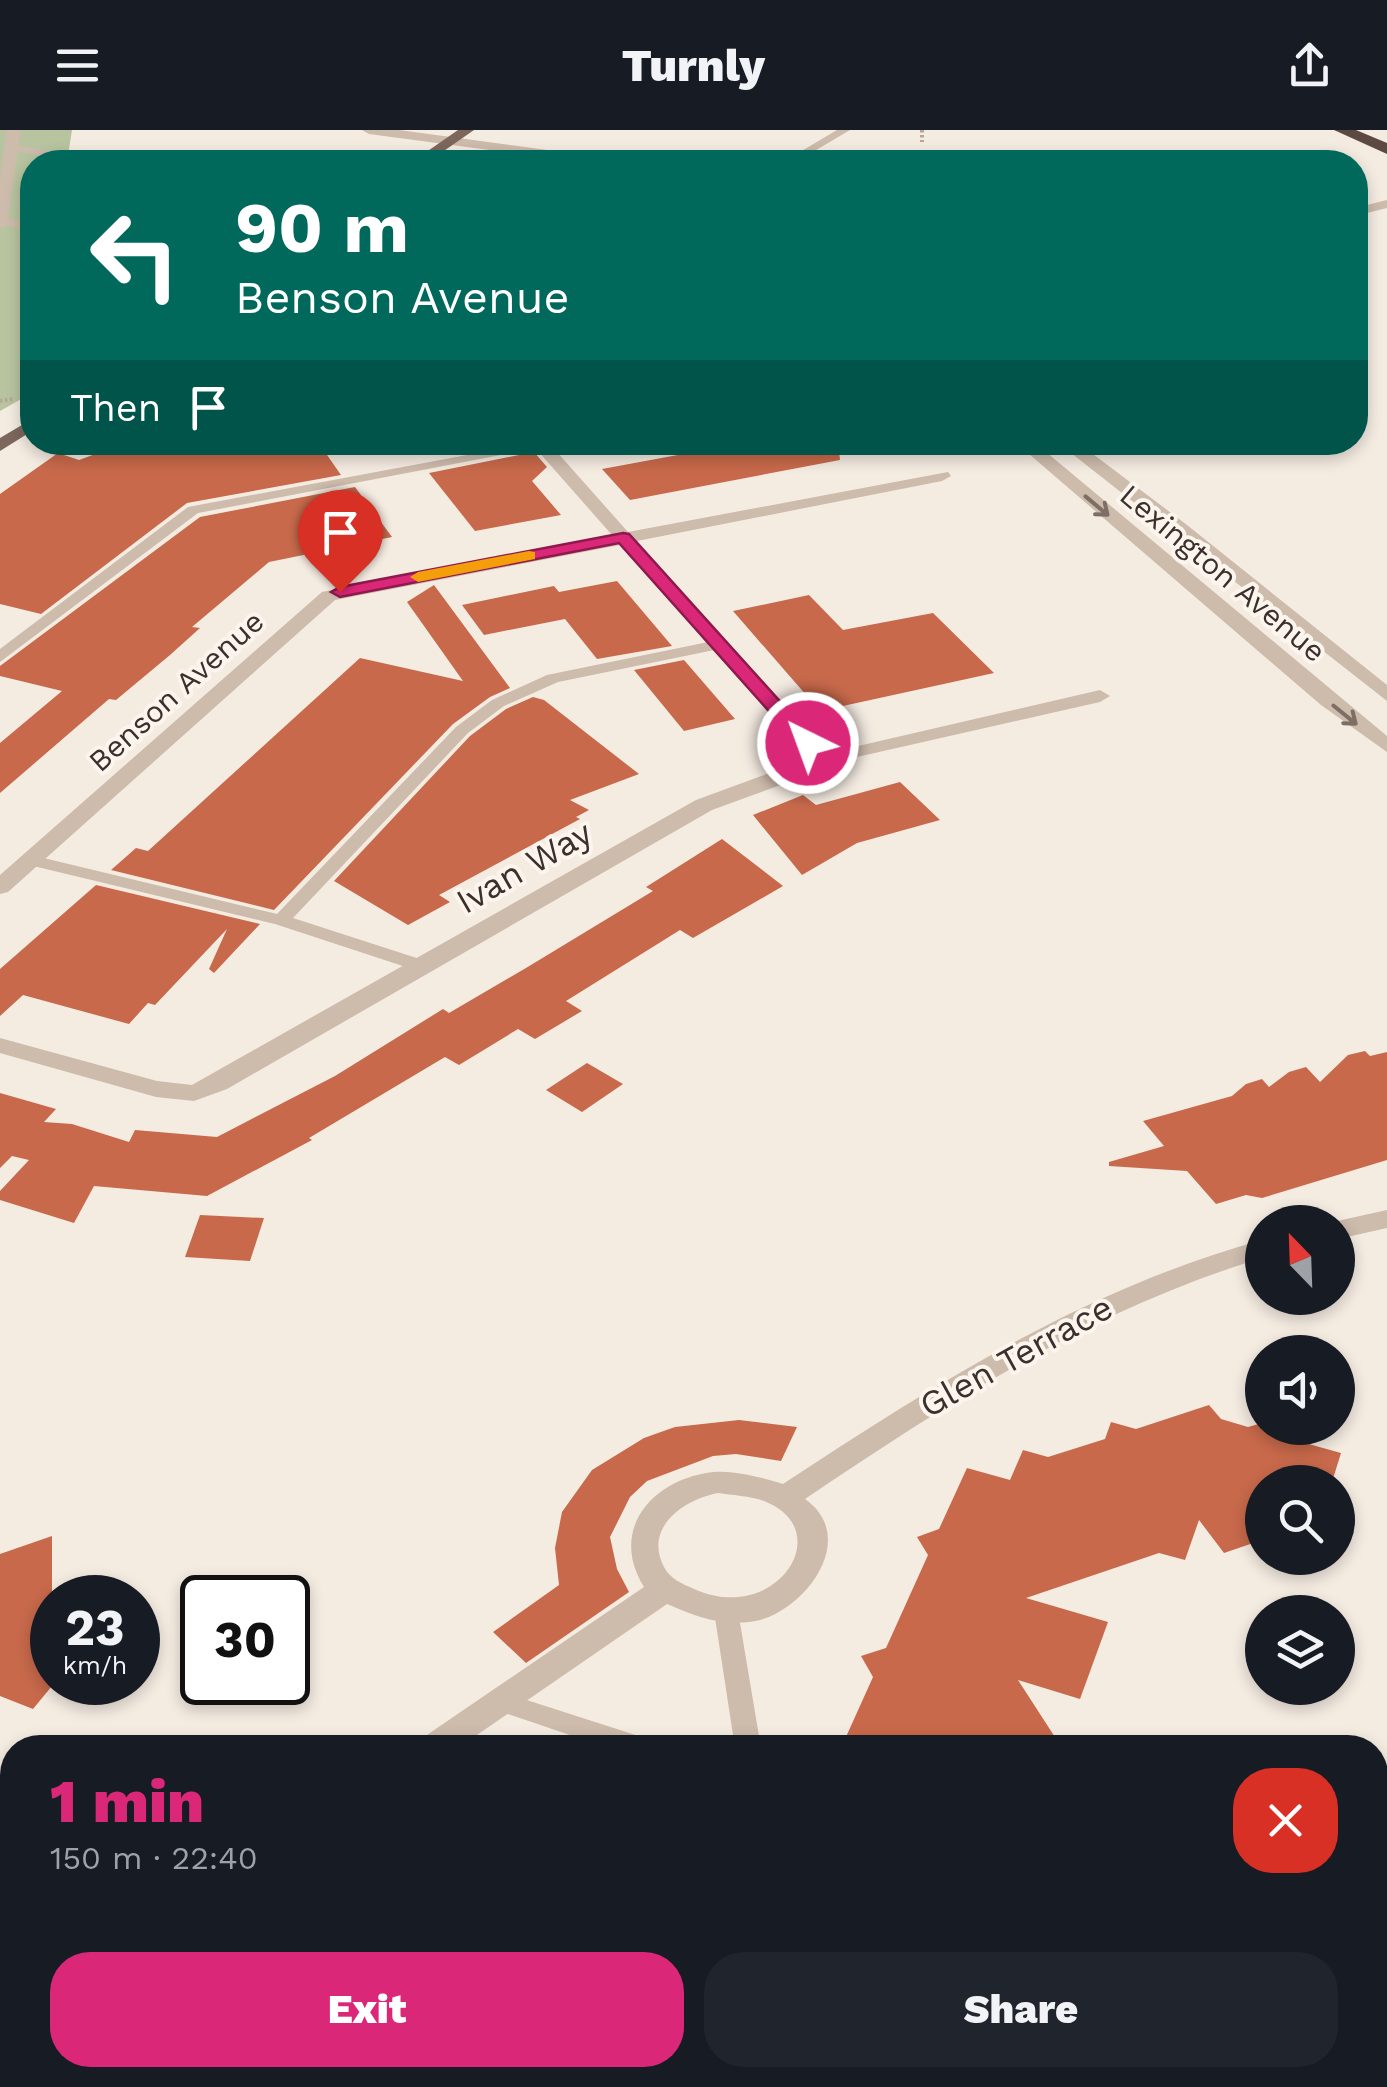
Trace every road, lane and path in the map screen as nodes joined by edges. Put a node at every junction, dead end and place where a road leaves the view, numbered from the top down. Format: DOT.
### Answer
graph roads {
  1 [pos="14,130"];
  2 [pos="369,130"];
  3 [pos="467,130"];
  4 [pos="846,130"];
  5 [pos="922,130"];
  6 [pos="1342,130"];
  7 [pos="1380,130"];
  8 [pos="1387,134"];
  9 [pos="451,141"];
  10 [pos="922,142"];
  11 [pos="12,148"];
  12 [pos="1387,149"];
  13 [pos="25,150"];
  14 [pos="437,150"];
  15 [pos="518,150"];
  16 [pos="810,150"];
  17 [pos="0,223"];
  18 [pos="14,399"];
  19 [pos="0,401"];
  20 [pos="481,455"];
  21 [pos="549,455"];
  22 [pos="1037,455"];
  23 [pos="1082,455"];
  24 [pos="942,476"];
  25 [pos="623,538"];
  26 [pos="718,644"];
  27 [pos="0,656"];
  28 [pos="1100,696"];
  29 [pos="1387,696"];
  30 [pos="1387,746"];
  31 [pos="822,758"];
  32 [pos="31,860"];
  33 [pos="0,887"];
  34 [pos="281,920"];
  35 [pos="422,966"];
  36 [pos="0,1045"];
  37 [pos="1387,1218"];
  38 [pos="1355,1226"];
  39 [pos="1245,1254"];
  40 [pos="786,1498"];
  41 [pos="664,1590"];
  42 [pos="726,1612"];
  43 [pos="502,1702"];
  44 [pos="452,1735"];
  45 [pos="602,1735"];
  46 [pos="746,1735"];
  1 -- 11 [label="street"];
  2 -- 9 [label="street"];
  3 -- 9 [label="main road"];
  4 -- 16 [label="lane"];
  5 -- 10 [label="path"];
  6 -- 12 [label="highway"];
  7 -- 8 [label="highway"];
  9 -- 14 [label="main road"];
  9 -- 15 [label="street"];
  11 -- 13 [label="lane"];
  11 -- 17 [label="street"];
  18 -- 19 [label="path"];
  20 -- 27 [label="lane"];
  21 -- 25 [label="street"];
  22 -- 30 [label="street, Lexington Avenue, one-way"];
  23 -- 29 [label="street, Lexington Avenue"];
  24 -- 25 [label="street, Benson Avenue"];
  25 -- 26 [label="street"];
  25 -- 32 [label="street, Benson Avenue"];
  26 -- 31 [label="street"];
  26 -- 34 [label="lane"];
  28 -- 31 [label="street, Ivan Way"];
  31 -- 35 [label="street, Ivan Way"];
  32 -- 33 [label="street, Benson Avenue"];
  32 -- 34 [label="lane"];
  34 -- 35 [label="lane"];
  35 -- 36 [label="street, Ivan Way"];
  37 -- 38 [label="street"];
  39 -- 40 [label="street, Glen Terrace"];
  40 -- 41 [label="street"];
  40 -- 42 [label="street"];
  41 -- 42 [label="street"];
  41 -- 43 [label="street"];
  42 -- 46 [label="lane"];
  43 -- 44 [label="street"];
  43 -- 45 [label="lane"];
}
